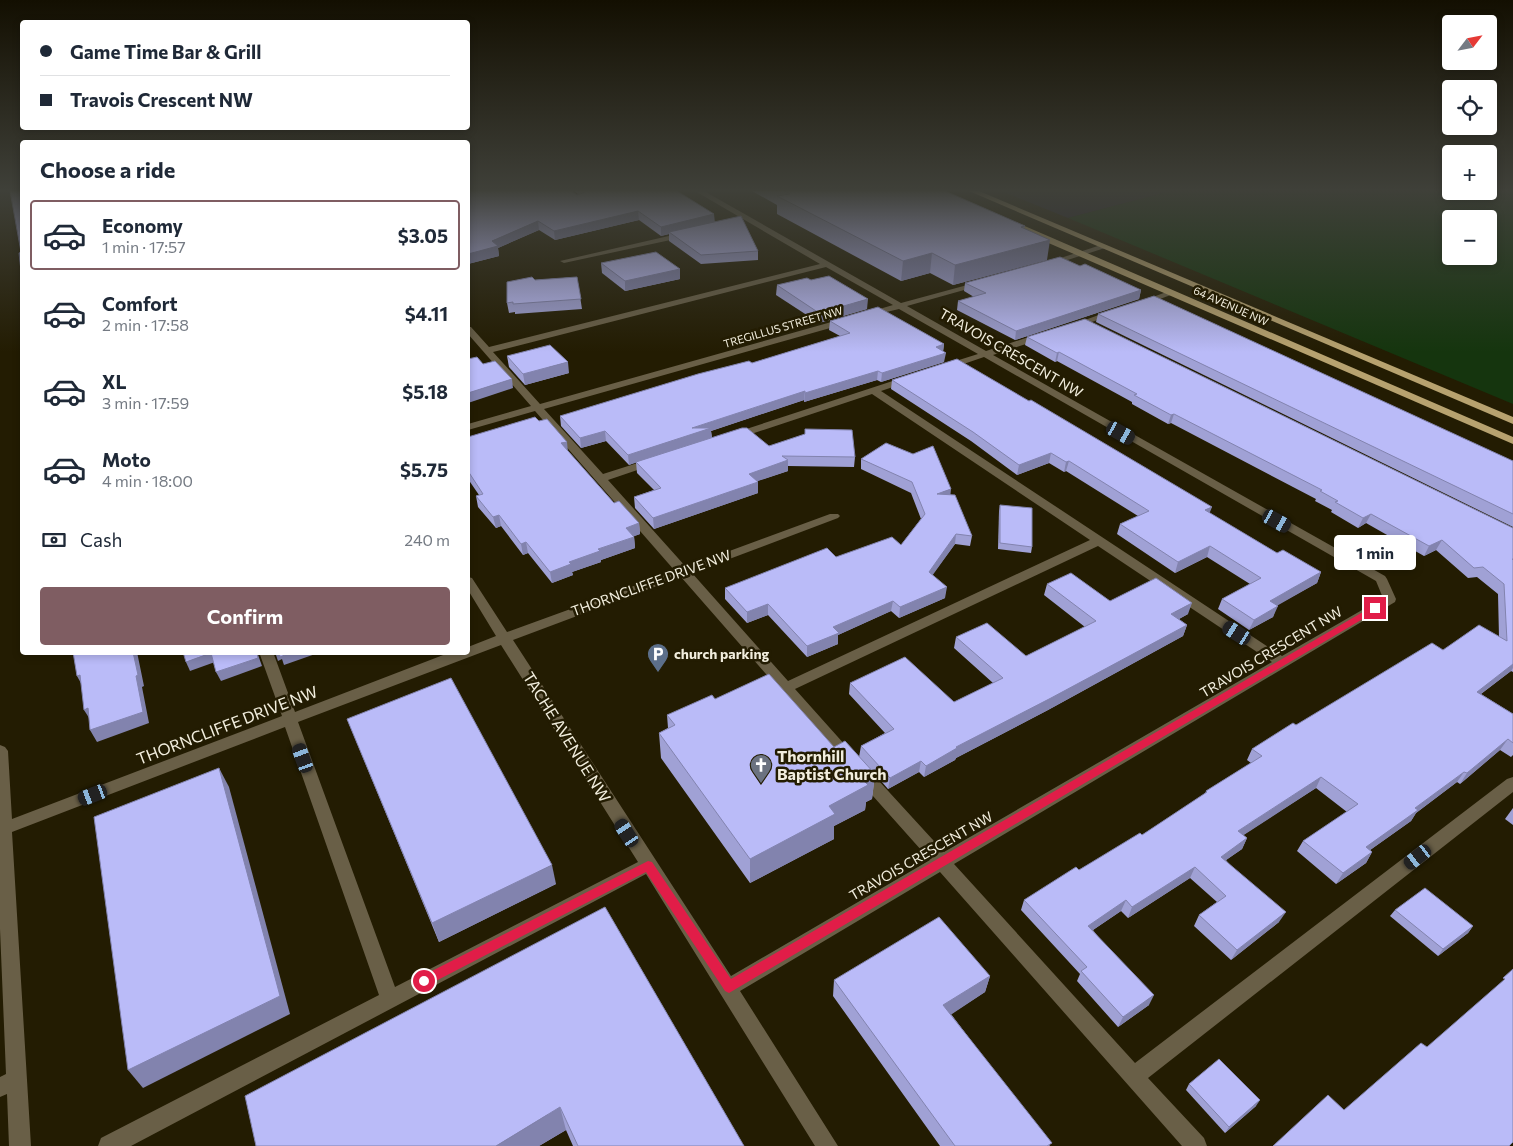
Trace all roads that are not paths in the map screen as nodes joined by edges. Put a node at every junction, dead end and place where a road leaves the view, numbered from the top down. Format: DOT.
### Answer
graph roads {
  1 [pos="638,244"];
  2 [pos="786,244"];
  3 [pos="1060,244"];
  4 [pos="1096,244"];
  5 [pos="1104,248"];
  6 [pos="1081,254"];
  7 [pos="564,261"];
  8 [pos="825,265"];
  9 [pos="1040,266"];
  10 [pos="993,279"];
  11 [pos="1172,293"];
  12 [pos="899,306"];
  13 [pos="1084,322"];
  14 [pos="1065,328"];
  15 [pos="1102,331"];
  16 [pos="470,332"];
  17 [pos="1047,334"];
  18 [pos="486,351"];
  19 [pos="983,355"];
  20 [pos="937,370"];
  21 [pos="919,376"];
  22 [pos="874,391"];
  23 [pos="536,407"];
  24 [pos="1513,421"];
  25 [pos="470,426"];
  26 [pos="723,439"];
  27 [pos="1513,441"];
  28 [pos="657,461"];
  29 [pos="600,479"];
  30 [pos="834,516"];
  31 [pos="1098,541"];
  32 [pos="682,572"];
  33 [pos="470,584"];
  34 [pos="503,638"];
  35 [pos="470,651"];
  36 [pos="267,655"];
  37 [pos="459,655"];
  38 [pos="1283,663"];
  39 [pos="785,688"];
  40 [pos="290,720"];
  41 [pos="0,751"];
  42 [pos="1513,783"];
  43 [pos="2,829"];
  44 [pos="942,861"];
  45 [pos="648,865"];
  46 [pos="729,987"];
  47 [pos="390,999"];
  48 [pos="1133,1077"];
  49 [pos="9,1083"];
  50 [pos="20,1146"];
  51 [pos="109,1146"];
  52 [pos="828,1146"];
  53 [pos="1196,1146"];
  1 -- 7 [label="street"];
  2 -- 8 [label="street, TRAVOIS CRESCENT NW"];
  3 -- 6 [label="main road, 64 AVENUE NW"];
  4 -- 5 [label="main road, 64 AVENUE NW"];
  5 -- 6 [label="street"];
  5 -- 24 [label="main road, 64 AVENUE NW"];
  6 -- 9 [label="street"];
  6 -- 11 [label="main road, 64 AVENUE NW"];
  8 -- 12 [label="street, TRAVOIS CRESCENT NW"];
  8 -- 18 [label="street"];
  10 -- 12 [label="street, TREGILLUS STREET NW"];
  11 -- 13 [label="street"];
  11 -- 27 [label="main road, 64 AVENUE NW"];
  12 -- 19 [label="street, TRAVOIS CRESCENT NW"];
  12 -- 23 [label="street, TREGILLUS STREET NW"];
  13 -- 14 [label="street"];
  13 -- 15 [label="street"];
  16 -- 18 [label="street"];
  17 -- 19 [label="street"];
  18 -- 23 [label="street"];
  19 -- 20 [label="street"];
  19 -- 38 [label="street, TRAVOIS CRESCENT NW"];
  21 -- 22 [label="street"];
  22 -- 26 [label="street"];
  22 -- 31 [label="street"];
  23 -- 25 [label="street, TREGILLUS STREET NW"];
  23 -- 29 [label="street"];
  28 -- 29 [label="street"];
  29 -- 32 [label="street"];
  30 -- 32 [label="street, THORNCLIFFE DRIVE NW"];
  31 -- 38 [label="street"];
  31 -- 39 [label="street"];
  32 -- 34 [label="street, THORNCLIFFE DRIVE NW"];
  32 -- 39 [label="street"];
  33 -- 34 [label="street, TACHE AVENUE NW"];
  34 -- 35 [label="street, THORNCLIFFE DRIVE NW"];
  34 -- 45 [label="street, TACHE AVENUE NW"];
  36 -- 40 [label="street"];
  37 -- 40 [label="street, THORNCLIFFE DRIVE NW"];
  38 -- 44 [label="street, TRAVOIS CRESCENT NW"];
  39 -- 44 [label="street"];
  40 -- 43 [label="street, THORNCLIFFE DRIVE NW"];
  40 -- 47 [label="street"];
  41 -- 43 [label="street"];
  42 -- 48 [label="street"];
  43 -- 49 [label="street"];
  44 -- 46 [label="street, TRAVOIS CRESCENT NW"];
  44 -- 48 [label="street"];
  45 -- 46 [label="street, TACHE AVENUE NW"];
  45 -- 47 [label="street"];
  46 -- 52 [label="street, TACHE AVENUE NW"];
  47 -- 51 [label="street"];
  48 -- 53 [label="street"];
  49 -- 50 [label="street"];
}
